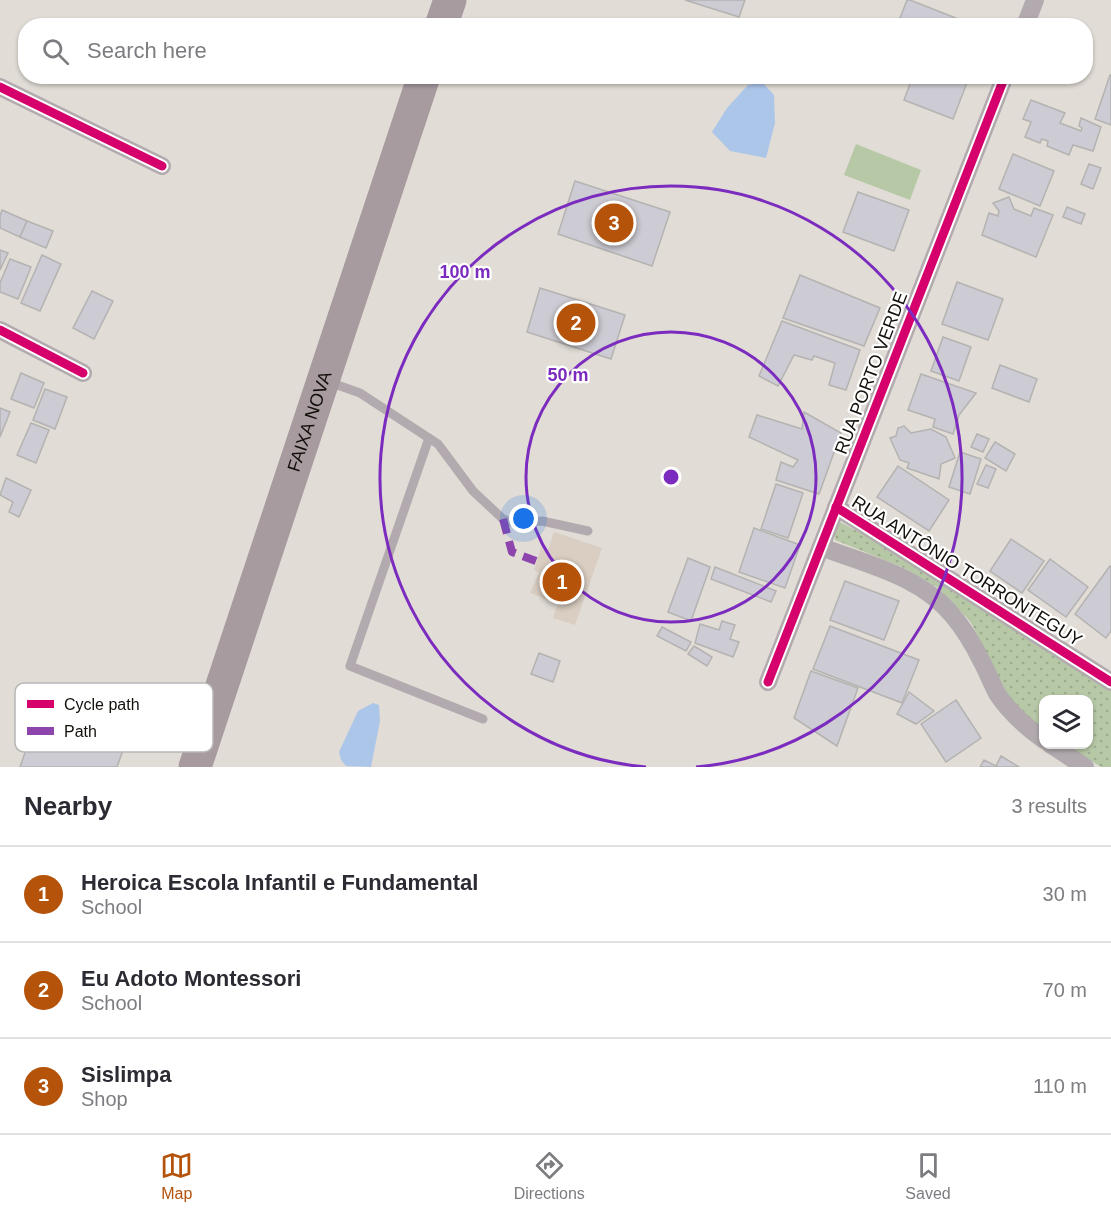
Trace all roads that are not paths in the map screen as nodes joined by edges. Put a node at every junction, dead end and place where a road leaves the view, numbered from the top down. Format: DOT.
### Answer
graph roads {
  1 [pos="450,0"];
  2 [pos="1035,0"];
  3 [pos="444,18"];
  4 [pos="1028,18"];
  5 [pos="421,84"];
  6 [pos="1002,84"];
  7 [pos="0,87"];
  8 [pos="162,166"];
  9 [pos="0,330"];
  10 [pos="83,373"];
  11 [pos="323,380"];
  12 [pos="429,438"];
  13 [pos="836,507"];
  14 [pos="588,531"];
  15 [pos="820,547"];
  16 [pos="768,682"];
  17 [pos="1111,682"];
  18 [pos="213,713"];
  19 [pos="483,719"];
  20 [pos="1039,736"];
  21 [pos="1058,749"];
  22 [pos="200,752"];
  23 [pos="195,767"];
  24 [pos="1085,767"];
  1 -- 3 [label="highway"];
  2 -- 4 [label="street"];
  5 -- 11 [label="highway, FAIXA NOVA"];
  6 -- 13 [label="street, RUA PORTO VERDE"];
  7 -- 8 [label="street"];
  9 -- 10 [label="street"];
  11 -- 12 [label="lane"];
  11 -- 18 [label="highway, FAIXA NOVA"];
  12 -- 14 [label="lane"];
  12 -- 19 [label="lane"];
  13 -- 15 [label="street, RUA PORTO VERDE"];
  13 -- 17 [label="street, RUA ANTÔNIO TORRONTEGUY"];
  15 -- 16 [label="street, RUA PORTO VERDE"];
  15 -- 20 [label="street"];
  21 -- 24 [label="street"];
  22 -- 23 [label="highway, FAIXA NOVA"];
}
